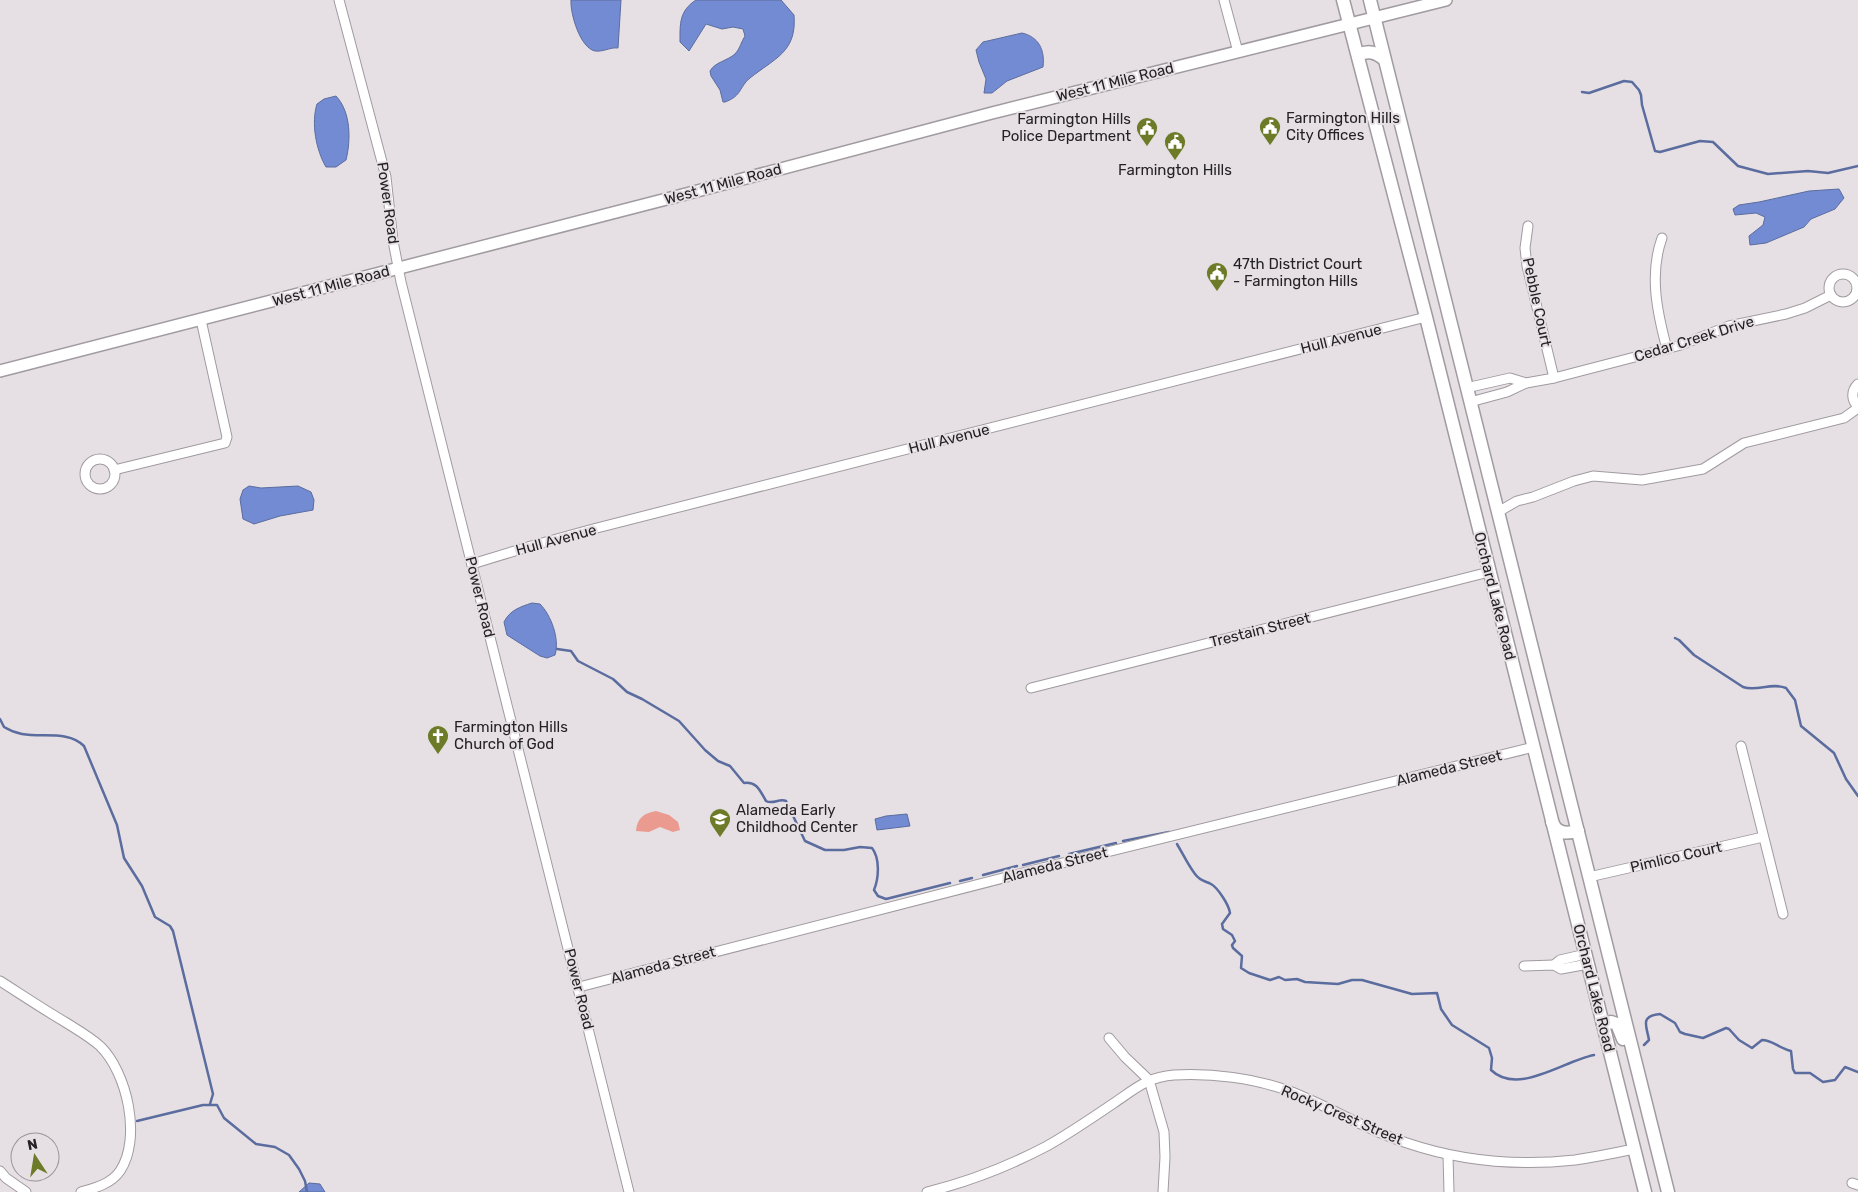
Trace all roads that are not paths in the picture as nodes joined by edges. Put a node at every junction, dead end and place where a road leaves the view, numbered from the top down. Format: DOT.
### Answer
graph roads {
  1 [pos="339,0"];
  2 [pos="1224,0"];
  3 [pos="1343,0"];
  4 [pos="1370,0"];
  5 [pos="1446,0"];
  6 [pos="1374,19"];
  7 [pos="1348,24"];
  8 [pos="1238,52"];
  9 [pos="1358,55"];
  10 [pos="1384,59"];
  11 [pos="1528,226"];
  12 [pos="1403,232"];
  13 [pos="1428,237"];
  14 [pos="1662,238"];
  15 [pos="1434,258"];
  16 [pos="1412,264"];
  17 [pos="398,269"];
  18 [pos="1831,295"];
  19 [pos="1426,317"];
  20 [pos="201,320"];
  21 [pos="1667,349"];
  22 [pos="0,371"];
  23 [pos="1554,378"];
  24 [pos="1526,383"];
  25 [pos="1858,384"];
  26 [pos="1466,388"];
  27 [pos="1471,406"];
  28 [pos="1858,407"];
  29 [pos="114,470"];
  30 [pos="1472,506"];
  31 [pos="1498,512"];
  32 [pos="472,564"];
  33 [pos="1489,572"];
  34 [pos="1503,623"];
  35 [pos="1031,688"];
  36 [pos="1550,719"];
  37 [pos="1741,746"];
  38 [pos="1534,748"];
  39 [pos="1552,822"];
  40 [pos="1578,831"];
  41 [pos="1763,836"];
  42 [pos="1589,877"];
  43 [pos="1782,914"];
  44 [pos="1587,959"];
  45 [pos="1524,966"];
  46 [pos="0,982"];
  47 [pos="578,987"];
  48 [pos="1603,1024"];
  49 [pos="1109,1038"];
  50 [pos="1149,1080"];
  51 [pos="1644,1097"];
  52 [pos="1634,1149"];
  53 [pos="1448,1156"];
  54 [pos="0,1171"];
  55 [pos="26,1192"];
  56 [pos="81,1192"];
  57 [pos="629,1192"];
  58 [pos="927,1192"];
  59 [pos="1163,1192"];
  60 [pos="1449,1192"];
  61 [pos="1645,1192"];
  62 [pos="1668,1192"];
  1 -- 17 [label="street, Power Road"];
  2 -- 8 [label="street"];
  3 -- 7 [label="main road, Orchard Lake Road"];
  4 -- 6 [label="main road, Orchard Lake Road"];
  5 -- 6 [label="street, West 11 Mile Road"];
  6 -- 7 [label="street, West 11 Mile Road"];
  6 -- 10 [label="main road, Orchard Lake Road"];
  7 -- 8 [label="street, West 11 Mile Road"];
  7 -- 9 [label="main road, Orchard Lake Road"];
  8 -- 17 [label="street, West 11 Mile Road"];
  9 -- 10 [label="main road"];
  9 -- 12 [label="main road, Orchard Lake Road"];
  10 -- 13 [label="main road, Orchard Lake Road"];
  11 -- 23 [label="street, Pebble Court"];
  12 -- 13 [label="main road"];
  12 -- 16 [label="main road, Orchard Lake Road"];
  13 -- 15 [label="main road, Orchard Lake Road"];
  14 -- 21 [label="street"];
  15 -- 16 [label="main road"];
  15 -- 26 [label="main road, Orchard Lake Road"];
  16 -- 19 [label="main road, Orchard Lake Road"];
  17 -- 20 [label="street, West 11 Mile Road"];
  17 -- 32 [label="street, Power Road"];
  18 -- 21 [label="street, Cedar Creek Drive"];
  19 -- 27 [label="main road"];
  19 -- 30 [label="main road, Orchard Lake Road"];
  19 -- 32 [label="street, Hull Avenue"];
  20 -- 22 [label="street, West 11 Mile Road"];
  20 -- 29 [label="street"];
  21 -- 23 [label="street, Cedar Creek Drive"];
  23 -- 24 [label="street, Cedar Creek Drive"];
  24 -- 26 [label="street, Cedar Creek Drive"];
  24 -- 27 [label="street, Cedar Creek Drive"];
  25 -- 28 [label="street"];
  26 -- 27 [label="main road, Orchard Lake Road"];
  27 -- 31 [label="main road, Orchard Lake Road"];
  28 -- 31 [label="street"];
  30 -- 31 [label="main road"];
  30 -- 33 [label="main road, Orchard Lake Road"];
  31 -- 36 [label="main road, Orchard Lake Road"];
  32 -- 47 [label="street, Power Road"];
  33 -- 34 [label="main road, Orchard Lake Road"];
  33 -- 35 [label="street, Trestain Street"];
  34 -- 36 [label="main road"];
  34 -- 38 [label="main road, Orchard Lake Road"];
  36 -- 40 [label="main road, Orchard Lake Road"];
  37 -- 41 [label="street"];
  38 -- 39 [label="main road, Orchard Lake Road"];
  38 -- 47 [label="street, Alameda Street"];
  39 -- 40 [label="main road"];
  39 -- 44 [label="main road, Orchard Lake Road"];
  40 -- 42 [label="main road, Orchard Lake Road"];
  41 -- 42 [label="street, Pimlico Court"];
  41 -- 43 [label="street"];
  42 -- 51 [label="main road, Orchard Lake Road"];
  44 -- 45 [label="street"];
  44 -- 48 [label="main road, Orchard Lake Road"];
  46 -- 56 [label="street"];
  47 -- 57 [label="street, Power Road"];
  48 -- 51 [label="main road"];
  48 -- 52 [label="main road, Orchard Lake Road"];
  49 -- 50 [label="street"];
  50 -- 53 [label="street, Rocky Crest Street"];
  50 -- 58 [label="street, Rocky Crest Street"];
  50 -- 59 [label="street"];
  51 -- 62 [label="main road, Orchard Lake Road"];
  52 -- 53 [label="street, Rocky Crest Street"];
  52 -- 61 [label="main road, Orchard Lake Road"];
  53 -- 60 [label="street"];
  54 -- 55 [label="street"];
}
